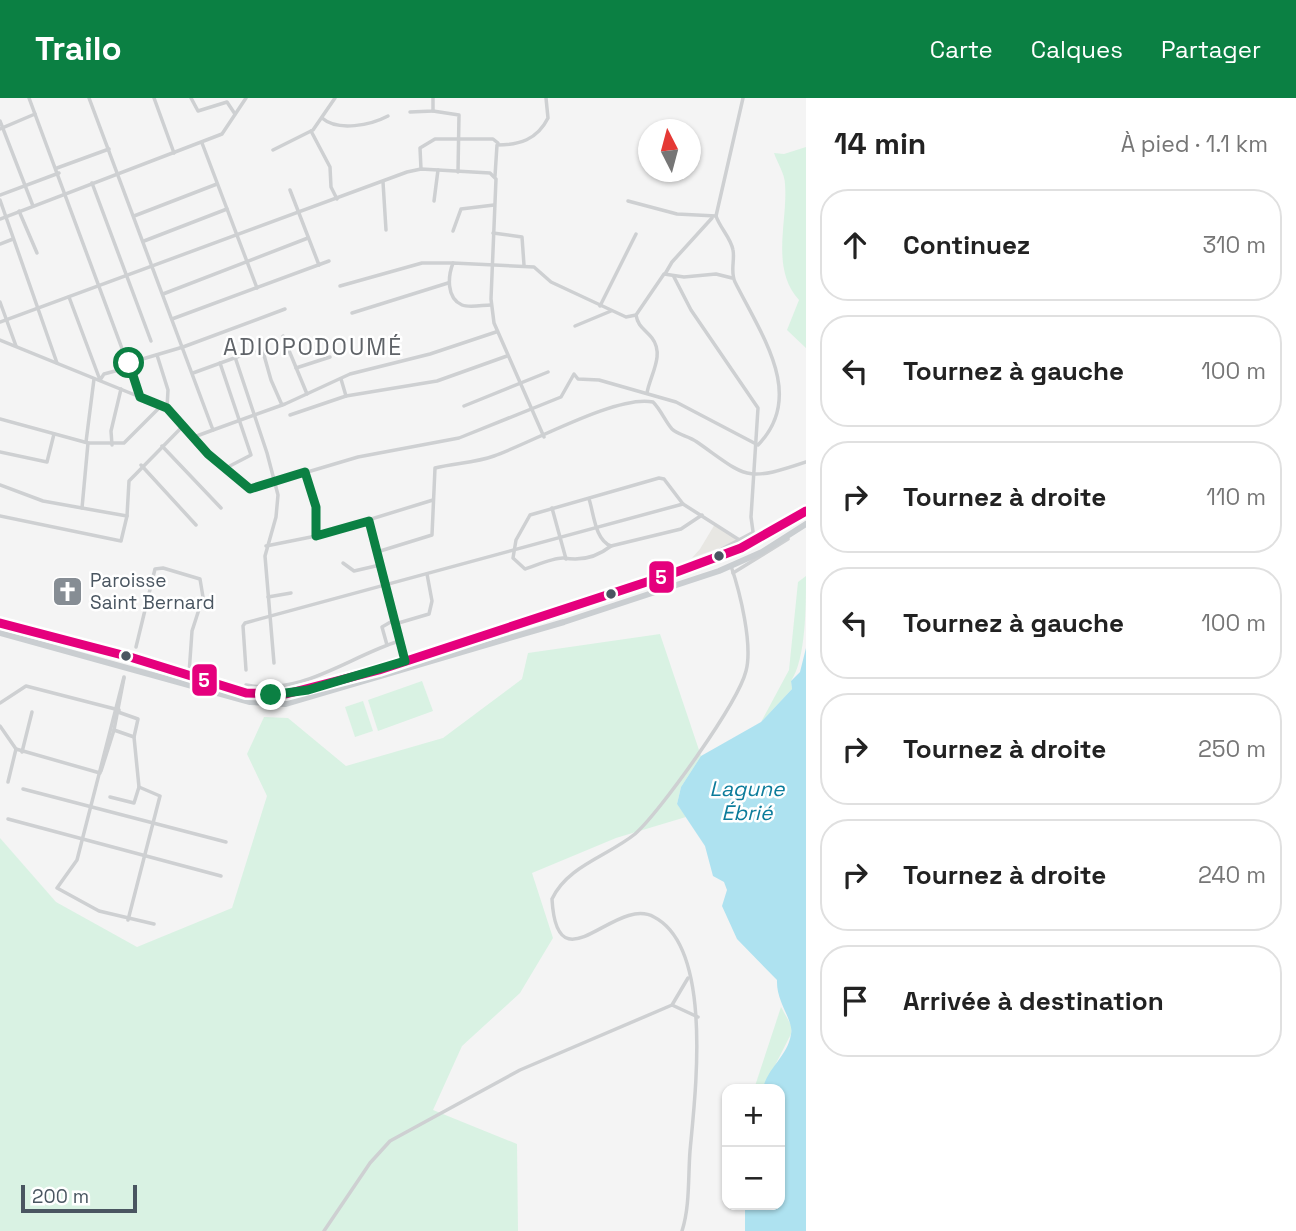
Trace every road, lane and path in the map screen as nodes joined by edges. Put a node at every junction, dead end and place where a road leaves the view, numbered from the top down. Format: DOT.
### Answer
graph roads {
  1 [pos="29,98"];
  2 [pos="89,98"];
  3 [pos="154,98"];
  4 [pos="191,98"];
  5 [pos="246,98"];
  6 [pos="335,98"];
  7 [pos="433,98"];
  8 [pos="546,98"];
  9 [pos="743,98"];
  10 [pos="433,111"];
  11 [pos="410,112"];
  12 [pos="34,114"];
  13 [pos="236,115"];
  14 [pos="388,116"];
  15 [pos="322,118"];
  16 [pos="0,121"];
  17 [pos="1,128"];
  18 [pos="311,131"];
  19 [pos="459,139"];
  20 [pos="202,143"];
  21 [pos="498,144"];
  22 [pos="109,149"];
  23 [pos="273,150"];
  24 [pos="174,153"];
  25 [pos="421,169"];
  26 [pos="438,170"];
  27 [pos="58,171"];
  28 [pos="458,172"];
  29 [pos="119,173"];
  30 [pos="495,176"];
  31 [pos="383,182"];
  32 [pos="92,183"];
  33 [pos="218,184"];
  34 [pos="25,186"];
  35 [pos="290,190"];
  36 [pos="66,193"];
  37 [pos="0,197"];
  38 [pos="338,199"];
  39 [pos="434,201"];
  40 [pos="628,201"];
  41 [pos="495,205"];
  42 [pos="33,206"];
  43 [pos="228,209"];
  44 [pos="19,211"];
  45 [pos="298,214"];
  46 [pos="134,216"];
  47 [pos="6,217"];
  48 [pos="714,217"];
  49 [pos="0,219"];
  50 [pos="386,230"];
  51 [pos="453,231"];
  52 [pos="493,233"];
  53 [pos="636,233"];
  54 [pos="237,236"];
  55 [pos="307,238"];
  56 [pos="13,239"];
  57 [pos="144,241"];
  58 [pos="0,244"];
  59 [pos="37,253"];
  60 [pos="329,261"];
  61 [pos="246,262"];
  62 [pos="453,263"];
  63 [pos="319,265"];
  64 [pos="524,265"];
  65 [pos="153,266"];
  66 [pos="492,266"];
  67 [pos="664,274"];
  68 [pos="126,275"];
  69 [pos="674,277"];
  70 [pos="733,278"];
  71 [pos="448,283"];
  72 [pos="100,284"];
  73 [pos="340,286"];
  74 [pos="257,288"];
  75 [pos="163,293"];
  76 [pos="69,297"];
  77 [pos="0,302"];
  78 [pos="491,305"];
  79 [pos="600,306"];
  80 [pos="37,308"];
  81 [pos="285,309"];
  82 [pos="611,310"];
  83 [pos="352,313"];
  84 [pos="636,315"];
  85 [pos="6,319"];
  86 [pos="172,319"];
  87 [pos="0,322"];
  88 [pos="575,326"];
  89 [pos="496,332"];
  90 [pos="283,336"];
  91 [pos="0,340"];
  92 [pos="150,341"];
  93 [pos="775,344"];
  94 [pos="16,347"];
  95 [pos="183,347"];
  96 [pos="157,355"];
  97 [pos="506,356"];
  98 [pos="235,357"];
  99 [pos="330,357"];
  100 [pos="220,363"];
  101 [pos="57,364"];
  102 [pos="130,365"];
  103 [pos="296,368"];
  104 [pos="548,372"];
  105 [pos="193,373"];
  106 [pos="94,378"];
  107 [pos="341,379"];
  108 [pos="100,380"];
  109 [pos="519,383"];
  110 [pos="121,389"];
  111 [pos="647,393"];
  112 [pos="307,394"];
  113 [pos="346,396"];
  114 [pos="140,397"];
  115 [pos="161,405"];
  116 [pos="282,405"];
  117 [pos="464,406"];
  118 [pos="167,408"];
  119 [pos="530,408"];
  120 [pos="255,415"];
  121 [pos="290,415"];
  122 [pos="0,419"];
  123 [pos="238,421"];
  124 [pos="183,426"];
  125 [pos="213,430"];
  126 [pos="54,434"];
  127 [pos="772,436"];
  128 [pos="194,437"];
  129 [pos="544,437"];
  130 [pos="87,443"];
  131 [pos="758,444"];
  132 [pos="112,445"];
  133 [pos="162,446"];
  134 [pos="0,452"];
  135 [pos="806,462"];
  136 [pos="141,465"];
  137 [pos="225,469"];
  138 [pos="305,472"];
  139 [pos="755,474"];
  140 [pos="276,482"];
  141 [pos="0,485"];
  142 [pos="589,499"];
  143 [pos="433,500"];
  144 [pos="683,504"];
  145 [pos="82,508"];
  146 [pos="221,508"];
  147 [pos="552,508"];
  148 [pos="806,511"];
  149 [pos="702,515"];
  150 [pos="0,516"];
  151 [pos="127,516"];
  152 [pos="369,521"];
  153 [pos="196,525"];
  154 [pos="805,525"];
  155 [pos="597,527"];
  156 [pos="752,533"];
  157 [pos="316,536"];
  158 [pos="560,537"];
  159 [pos="755,541"];
  160 [pos="741,545"];
  161 [pos="265,546"];
  162 [pos="611,546"];
  163 [pos="513,549"];
  164 [pos="377,552"];
  165 [pos="566,559"];
  166 [pos="745,560"];
  167 [pos="344,563"];
  168 [pos="380,565"];
  169 [pos="732,569"];
  170 [pos="427,574"];
  171 [pos="385,586"];
  172 [pos="291,593"];
  173 [pos="268,597"];
  174 [pos="271,617"];
  175 [pos="394,622"];
  176 [pos="0,623"];
  177 [pos="0,633"];
  178 [pos="399,641"];
  179 [pos="387,645"];
  180 [pos="136,647"];
  181 [pos="405,661"];
  182 [pos="274,663"];
  183 [pos="408,669"];
  184 [pos="246,670"];
  185 [pos="189,674"];
  186 [pos="246,685"];
  187 [pos="0,704"];
  188 [pos="117,710"];
  189 [pos="32,712"];
  190 [pos="0,726"];
  191 [pos="114,730"];
  192 [pos="134,737"];
  193 [pos="16,749"];
  194 [pos="22,752"];
  195 [pos="100,773"];
  196 [pos="8,782"];
  197 [pos="139,787"];
  198 [pos="23,789"];
  199 [pos="110,797"];
  200 [pos="92,806"];
  201 [pos="9,819"];
  202 [pos="153,821"];
  203 [pos="82,840"];
  204 [pos="226,842"];
  205 [pos="145,856"];
  206 [pos="220,876"];
  207 [pos="128,920"];
  208 [pos="154,924"];
  209 [pos="689,976"];
  210 [pos="672,1005"];
  211 [pos="698,1017"];
  212 [pos="324,1231"];
  213 [pos="682,1231"];
  1 -- 12 [label="street"];
  2 -- 22 [label="street"];
  3 -- 24 [label="street"];
  4 -- 13 [label="street"];
  5 -- 13 [label="street"];
  6 -- 15 [label="street"];
  7 -- 10 [label="street"];
  8 -- 21 [label="street"];
  9 -- 48 [label="street"];
  10 -- 11 [label="street"];
  10 -- 19 [label="street"];
  12 -- 17 [label="street"];
  12 -- 27 [label="street"];
  13 -- 20 [label="street"];
  14 -- 15 [label="street"];
  15 -- 18 [label="street"];
  16 -- 17 [label="street"];
  17 -- 34 [label="street"];
  18 -- 23 [label="street"];
  18 -- 38 [label="street"];
  19 -- 21 [label="street"];
  19 -- 25 [label="street"];
  19 -- 28 [label="street"];
  20 -- 24 [label="street"];
  20 -- 33 [label="street"];
  21 -- 30 [label="street"];
  22 -- 27 [label="street"];
  22 -- 29 [label="street"];
  24 -- 29 [label="street"];
  25 -- 26 [label="street"];
  25 -- 31 [label="street"];
  26 -- 28 [label="street"];
  26 -- 39 [label="street"];
  27 -- 34 [label="street"];
  27 -- 36 [label="street"];
  28 -- 30 [label="street"];
  29 -- 32 [label="street"];
  29 -- 46 [label="street"];
  30 -- 41 [label="street"];
  31 -- 38 [label="street"];
  31 -- 50 [label="street"];
  32 -- 36 [label="street"];
  32 -- 68 [label="street"];
  33 -- 43 [label="street"];
  33 -- 46 [label="street"];
  34 -- 37 [label="street"];
  34 -- 42 [label="street"];
  35 -- 45 [label="street"];
  36 -- 42 [label="street"];
  36 -- 72 [label="street"];
  37 -- 47 [label="street"];
  38 -- 45 [label="street"];
  40 -- 48 [label="street"];
  41 -- 51 [label="street"];
  41 -- 52 [label="street"];
  42 -- 44 [label="street"];
  43 -- 54 [label="street"];
  43 -- 57 [label="street"];
  44 -- 47 [label="street"];
  44 -- 59 [label="street"];
  45 -- 54 [label="street"];
  45 -- 55 [label="street"];
  46 -- 57 [label="street"];
  47 -- 49 [label="street"];
  47 -- 56 [label="street"];
  48 -- 67 [label="street"];
  48 -- 70 [label="street"];
  52 -- 64 [label="street"];
  52 -- 66 [label="street"];
  53 -- 79 [label="street"];
  54 -- 61 [label="street"];
  54 -- 65 [label="street"];
  55 -- 61 [label="street"];
  55 -- 63 [label="street"];
  56 -- 58 [label="street"];
  56 -- 80 [label="street"];
  57 -- 65 [label="street"];
  60 -- 63 [label="street"];
  61 -- 74 [label="street"];
  61 -- 75 [label="street"];
  62 -- 66 [label="street"];
  62 -- 71 [label="street"];
  62 -- 73 [label="street"];
  63 -- 74 [label="street"];
  64 -- 66 [label="street"];
  64 -- 79 [label="street"];
  65 -- 68 [label="street"];
  65 -- 75 [label="street"];
  66 -- 78 [label="street"];
  67 -- 69 [label="street"];
  67 -- 84 [label="street"];
  68 -- 72 [label="street"];
  68 -- 92 [label="street"];
  69 -- 70 [label="street"];
  69 -- 131 [label="street"];
  70 -- 93 [label="street"];
  71 -- 78 [label="street"];
  71 -- 83 [label="street"];
  72 -- 76 [label="street"];
  72 -- 102 [label="street"];
  74 -- 86 [label="street"];
  75 -- 86 [label="street"];
  76 -- 80 [label="street"];
  76 -- 108 [label="street"];
  77 -- 85 [label="street"];
  78 -- 89 [label="street"];
  79 -- 82 [label="street"];
  80 -- 85 [label="street"];
  80 -- 101 [label="street"];
  81 -- 95 [label="street"];
  82 -- 84 [label="street"];
  82 -- 88 [label="street"];
  84 -- 111 [label="street"];
  85 -- 87 [label="street"];
  85 -- 94 [label="street"];
  86 -- 95 [label="street"];
  89 -- 97 [label="street"];
  89 -- 107 [label="street"];
  90 -- 103 [label="street"];
  91 -- 94 [label="street"];
  94 -- 101 [label="street"];
  95 -- 96 [label="street"];
  95 -- 105 [label="street"];
  96 -- 102 [label="street"];
  96 -- 118 [label="street"];
  97 -- 109 [label="street"];
  97 -- 113 [label="street"];
  98 -- 100 [label="street"];
  98 -- 116 [label="street"];
  98 -- 120 [label="street"];
  99 -- 103 [label="street"];
  100 -- 105 [label="street"];
  100 -- 123 [label="street"];
  101 -- 106 [label="street"];
  102 -- 108 [label="street"];
  102 -- 114 [label="street"];
  103 -- 112 [label="street"];
  104 -- 109 [label="street"];
  105 -- 125 [label="street"];
  106 -- 108 [label="street"];
  106 -- 130 [label="street"];
  107 -- 112 [label="street"];
  107 -- 113 [label="street"];
  108 -- 110 [label="street"];
  109 -- 117 [label="street"];
  109 -- 119 [label="street"];
  110 -- 114 [label="street"];
  110 -- 132 [label="street"];
  111 -- 119 [label="street"];
  111 -- 131 [label="street"];
  112 -- 116 [label="street"];
  113 -- 121 [label="street"];
  114 -- 115 [label="street"];
  115 -- 118 [label="street"];
  115 -- 132 [label="street"];
  116 -- 120 [label="street"];
  118 -- 124 [label="street"];
  119 -- 129 [label="street"];
  119 -- 138 [label="street"];
  120 -- 123 [label="street"];
  120 -- 140 [label="street"];
  122 -- 126 [label="street"];
  123 -- 125 [label="street"];
  123 -- 137 [label="street"];
  124 -- 128 [label="street"];
  124 -- 133 [label="street"];
  125 -- 128 [label="street"];
  126 -- 130 [label="street"];
  126 -- 134 [label="street"];
  127 -- 131 [label="street"];
  128 -- 137 [label="street"];
  129 -- 139 [label="street"];
  129 -- 143 [label="street"];
  130 -- 132 [label="street"];
  130 -- 145 [label="street"];
  131 -- 139 [label="street"];
  133 -- 136 [label="street"];
  133 -- 146 [label="street"];
  135 -- 139 [label="street"];
  136 -- 151 [label="street"];
  136 -- 153 [label="street"];
  137 -- 140 [label="street"];
  138 -- 140 [label="street"];
  138 -- 157 [label="street"];
  139 -- 156 [label="street"];
  140 -- 161 [label="street"];
  141 -- 145 [label="street"];
  142 -- 144 [label="street"];
  142 -- 147 [label="street"];
  142 -- 155 [label="street"];
  143 -- 152 [label="street"];
  143 -- 164 [label="street"];
  144 -- 149 [label="street"];
  144 -- 155 [label="street"];
  145 -- 151 [label="street"];
  147 -- 158 [label="street"];
  147 -- 163 [label="street"];
  148 -- 159 [label="main road"];
  149 -- 160 [label="street"];
  149 -- 162 [label="street"];
  150 -- 151 [label="street"];
  152 -- 157 [label="street"];
  152 -- 164 [label="street"];
  154 -- 166 [label="main road"];
  154 -- 169 [label="street"];
  155 -- 158 [label="street"];
  155 -- 162 [label="street"];
  156 -- 159 [label="street"];
  156 -- 160 [label="street"];
  157 -- 161 [label="street"];
  158 -- 163 [label="street"];
  158 -- 165 [label="street"];
  159 -- 160 [label="main road"];
  160 -- 166 [label="main road"];
  160 -- 181 [label="main road"];
  161 -- 173 [label="street"];
  162 -- 165 [label="street"];
  163 -- 165 [label="street"];
  163 -- 170 [label="street"];
  164 -- 168 [label="street"];
  166 -- 169 [label="main road"];
  167 -- 168 [label="street"];
  168 -- 171 [label="street"];
  169 -- 183 [label="main road"];
  169 -- 209 [label="street"];
  170 -- 171 [label="street"];
  170 -- 175 [label="street"];
  171 -- 174 [label="street"];
  171 -- 175 [label="street"];
  172 -- 173 [label="street"];
  173 -- 174 [label="street"];
  174 -- 182 [label="street"];
  174 -- 184 [label="street"];
  175 -- 178 [label="street"];
  175 -- 179 [label="street"];
  176 -- 185 [label="main road"];
  177 -- 183 [label="main road"];
  178 -- 179 [label="street"];
  178 -- 181 [label="street"];
  179 -- 186 [label="street"];
  180 -- 185 [label="street"];
  181 -- 183 [label="street"];
  181 -- 185 [label="main road"];
  187 -- 188 [label="street"];
  188 -- 188 [label="street"];
  188 -- 191 [label="street"];
  188 -- 192 [label="street"];
  188 -- 195 [label="street"];
  189 -- 194 [label="street"];
  190 -- 193 [label="street"];
  191 -- 192 [label="street"];
  191 -- 195 [label="street"];
  192 -- 197 [label="street"];
  193 -- 194 [label="street"];
  193 -- 196 [label="street"];
  194 -- 195 [label="street"];
  195 -- 200 [label="street"];
  197 -- 199 [label="street"];
  197 -- 202 [label="street"];
  198 -- 200 [label="street"];
  200 -- 202 [label="street"];
  200 -- 203 [label="street"];
  201 -- 203 [label="street"];
  202 -- 204 [label="street"];
  202 -- 205 [label="street"];
  203 -- 205 [label="street"];
  203 -- 207 [label="street"];
  205 -- 206 [label="street"];
  205 -- 207 [label="street"];
  207 -- 208 [label="street"];
  209 -- 210 [label="street"];
  209 -- 211 [label="street"];
  210 -- 211 [label="street"];
  210 -- 212 [label="street"];
  211 -- 213 [label="street"];
}
